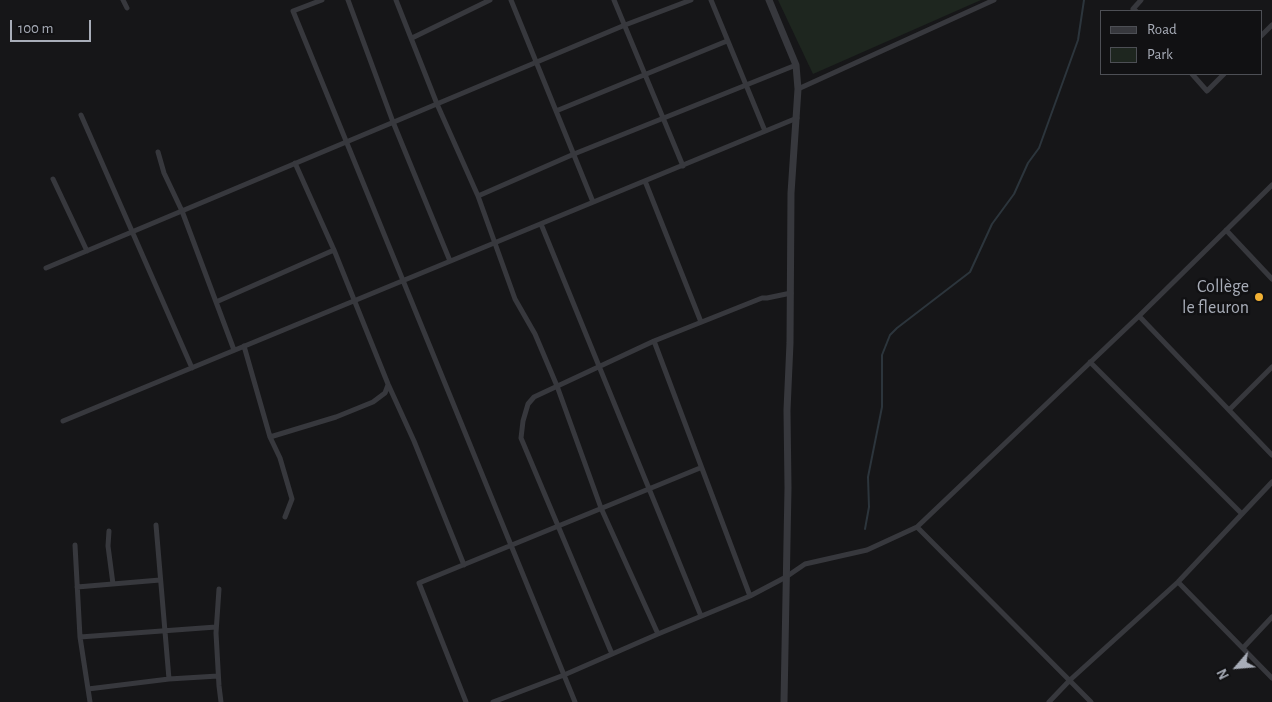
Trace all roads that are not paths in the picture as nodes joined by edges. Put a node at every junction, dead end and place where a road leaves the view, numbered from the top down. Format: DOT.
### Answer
graph roads {
  1 [pos="123,0"];
  2 [pos="322,0"];
  3 [pos="348,0"];
  4 [pos="396,0"];
  5 [pos="490,0"];
  6 [pos="511,0"];
  7 [pos="614,0"];
  8 [pos="691,0"];
  9 [pos="711,0"];
  10 [pos="769,0"];
  11 [pos="994,0"];
  12 [pos="1141,0"];
  13 [pos="127,8"];
  14 [pos="1135,10"];
  15 [pos="624,25"];
  16 [pos="1272,25"];
  17 [pos="1262,35"];
  18 [pos="412,38"];
  19 [pos="727,41"];
  20 [pos="536,62"];
  21 [pos="796,65"];
  22 [pos="644,74"];
  23 [pos="1193,75"];
  24 [pos="1223,75"];
  25 [pos="746,84"];
  26 [pos="798,89"];
  27 [pos="437,104"];
  28 [pos="556,110"];
  29 [pos="81,115"];
  30 [pos="663,118"];
  31 [pos="797,118"];
  32 [pos="394,122"];
  33 [pos="765,131"];
  34 [pos="346,142"];
  35 [pos="158,152"];
  36 [pos="574,154"];
  37 [pos="295,163"];
  38 [pos="683,166"];
  39 [pos="54,178"];
  40 [pos="645,181"];
  41 [pos="1272,185"];
  42 [pos="1267,189"];
  43 [pos="1272,194"];
  44 [pos="478,196"];
  45 [pos="593,202"];
  46 [pos="182,211"];
  47 [pos="541,224"];
  48 [pos="1226,230"];
  49 [pos="132,232"];
  50 [pos="495,243"];
  51 [pos="334,250"];
  52 [pos="87,251"];
  53 [pos="450,261"];
  54 [pos="46,268"];
  55 [pos="1272,278"];
  56 [pos="403,281"];
  57 [pos="791,293"];
  58 [pos="355,300"];
  59 [pos="216,302"];
  60 [pos="1138,316"];
  61 [pos="701,322"];
  62 [pos="654,341"];
  63 [pos="244,346"];
  64 [pos="234,350"];
  65 [pos="1090,362"];
  66 [pos="599,366"];
  67 [pos="1272,367"];
  68 [pos="192,368"];
  69 [pos="388,384"];
  70 [pos="557,386"];
  71 [pos="1230,409"];
  72 [pos="63,421"];
  73 [pos="270,437"];
  74 [pos="1272,455"];
  75 [pos="700,468"];
  76 [pos="1272,482"];
  77 [pos="649,487"];
  78 [pos="601,508"];
  79 [pos="1242,514"];
  80 [pos="285,517"];
  81 [pos="156,525"];
  82 [pos="558,526"];
  83 [pos="917,527"];
  84 [pos="109,531"];
  85 [pos="75,545"];
  86 [pos="511,545"];
  87 [pos="464,565"];
  88 [pos="786,577"];
  89 [pos="160,580"];
  90 [pos="1178,582"];
  91 [pos="113,584"];
  92 [pos="77,587"];
  93 [pos="219,589"];
  94 [pos="750,596"];
  95 [pos="700,616"];
  96 [pos="1272,617"];
  97 [pos="216,627"];
  98 [pos="164,630"];
  99 [pos="658,634"];
  100 [pos="80,637"];
  101 [pos="1242,648"];
  102 [pos="612,654"];
  103 [pos="564,675"];
  104 [pos="218,676"];
  105 [pos="1272,678"];
  106 [pos="169,679"];
  107 [pos="1070,680"];
  108 [pos="88,689"];
  109 [pos="90,702"];
  110 [pos="221,702"];
  111 [pos="466,702"];
  112 [pos="493,702"];
  113 [pos="575,702"];
  114 [pos="784,702"];
  115 [pos="1049,702"];
  116 [pos="1091,702"];
  1 -- 13 [label="street"];
  2 -- 34 [label="street"];
  3 -- 32 [label="street"];
  4 -- 18 [label="street"];
  5 -- 18 [label="street"];
  6 -- 20 [label="street"];
  7 -- 15 [label="street"];
  8 -- 15 [label="street"];
  9 -- 19 [label="street"];
  10 -- 21 [label="street"];
  11 -- 26 [label="street"];
  12 -- 14 [label="street"];
  15 -- 20 [label="street"];
  15 -- 22 [label="street"];
  16 -- 17 [label="street"];
  18 -- 27 [label="street"];
  19 -- 22 [label="street"];
  19 -- 25 [label="street"];
  20 -- 27 [label="street"];
  20 -- 28 [label="street"];
  21 -- 25 [label="street"];
  21 -- 26 [label="street"];
  22 -- 28 [label="street"];
  22 -- 30 [label="street"];
  23 -- 24 [label="street"];
  25 -- 30 [label="street"];
  25 -- 33 [label="street"];
  26 -- 31 [label="street"];
  27 -- 32 [label="street"];
  27 -- 44 [label="street"];
  28 -- 36 [label="street"];
  29 -- 49 [label="street"];
  30 -- 36 [label="street"];
  30 -- 38 [label="street"];
  31 -- 33 [label="street"];
  31 -- 57 [label="street"];
  32 -- 34 [label="street"];
  32 -- 53 [label="street"];
  33 -- 38 [label="street"];
  34 -- 37 [label="street"];
  34 -- 56 [label="street"];
  35 -- 46 [label="street"];
  36 -- 44 [label="street"];
  36 -- 45 [label="street"];
  37 -- 46 [label="street"];
  37 -- 51 [label="street"];
  38 -- 40 [label="street"];
  39 -- 52 [label="street"];
  40 -- 45 [label="street"];
  40 -- 61 [label="street"];
  41 -- 42 [label="street"];
  42 -- 43 [label="street"];
  42 -- 48 [label="street"];
  44 -- 50 [label="street"];
  45 -- 47 [label="street"];
  46 -- 49 [label="street"];
  46 -- 59 [label="street"];
  47 -- 50 [label="street"];
  47 -- 66 [label="street"];
  48 -- 55 [label="street"];
  48 -- 60 [label="street"];
  49 -- 52 [label="street"];
  49 -- 68 [label="street"];
  50 -- 53 [label="street"];
  50 -- 70 [label="street"];
  51 -- 58 [label="street"];
  51 -- 59 [label="street"];
  52 -- 54 [label="street"];
  53 -- 56 [label="street"];
  56 -- 58 [label="street"];
  56 -- 86 [label="street"];
  57 -- 61 [label="street"];
  57 -- 88 [label="street"];
  58 -- 63 [label="street"];
  58 -- 69 [label="street"];
  59 -- 64 [label="street"];
  60 -- 65 [label="street"];
  60 -- 71 [label="street"];
  61 -- 62 [label="street"];
  62 -- 66 [label="street"];
  62 -- 75 [label="street"];
  63 -- 64 [label="street"];
  63 -- 73 [label="street"];
  64 -- 68 [label="street"];
  65 -- 79 [label="street"];
  65 -- 83 [label="street"];
  66 -- 70 [label="street"];
  66 -- 77 [label="street"];
  67 -- 71 [label="street"];
  68 -- 72 [label="street"];
  69 -- 73 [label="street"];
  69 -- 87 [label="street"];
  70 -- 78 [label="street"];
  70 -- 82 [label="street"];
  71 -- 74 [label="street"];
  73 -- 80 [label="street"];
  75 -- 77 [label="street"];
  75 -- 94 [label="street"];
  76 -- 79 [label="street"];
  77 -- 78 [label="street"];
  77 -- 95 [label="street"];
  78 -- 82 [label="street"];
  78 -- 99 [label="street"];
  79 -- 90 [label="street"];
  81 -- 89 [label="street"];
  82 -- 86 [label="street"];
  82 -- 102 [label="street"];
  83 -- 88 [label="street"];
  83 -- 107 [label="street"];
  84 -- 91 [label="street"];
  85 -- 92 [label="street"];
  86 -- 87 [label="street"];
  86 -- 103 [label="street"];
  87 -- 111 [label="street"];
  88 -- 94 [label="street"];
  88 -- 114 [label="street"];
  89 -- 91 [label="street"];
  89 -- 98 [label="street"];
  90 -- 101 [label="street"];
  90 -- 107 [label="street"];
  91 -- 92 [label="street"];
  92 -- 100 [label="street"];
  93 -- 97 [label="street"];
  94 -- 95 [label="street"];
  95 -- 99 [label="street"];
  96 -- 101 [label="street"];
  97 -- 98 [label="street"];
  97 -- 104 [label="street"];
  98 -- 100 [label="street"];
  98 -- 106 [label="street"];
  99 -- 102 [label="street"];
  100 -- 108 [label="street"];
  101 -- 105 [label="street"];
  102 -- 103 [label="street"];
  103 -- 112 [label="street"];
  103 -- 113 [label="street"];
  104 -- 106 [label="street"];
  104 -- 110 [label="street"];
  106 -- 108 [label="street"];
  107 -- 115 [label="street"];
  107 -- 116 [label="street"];
  108 -- 109 [label="street"];
}
